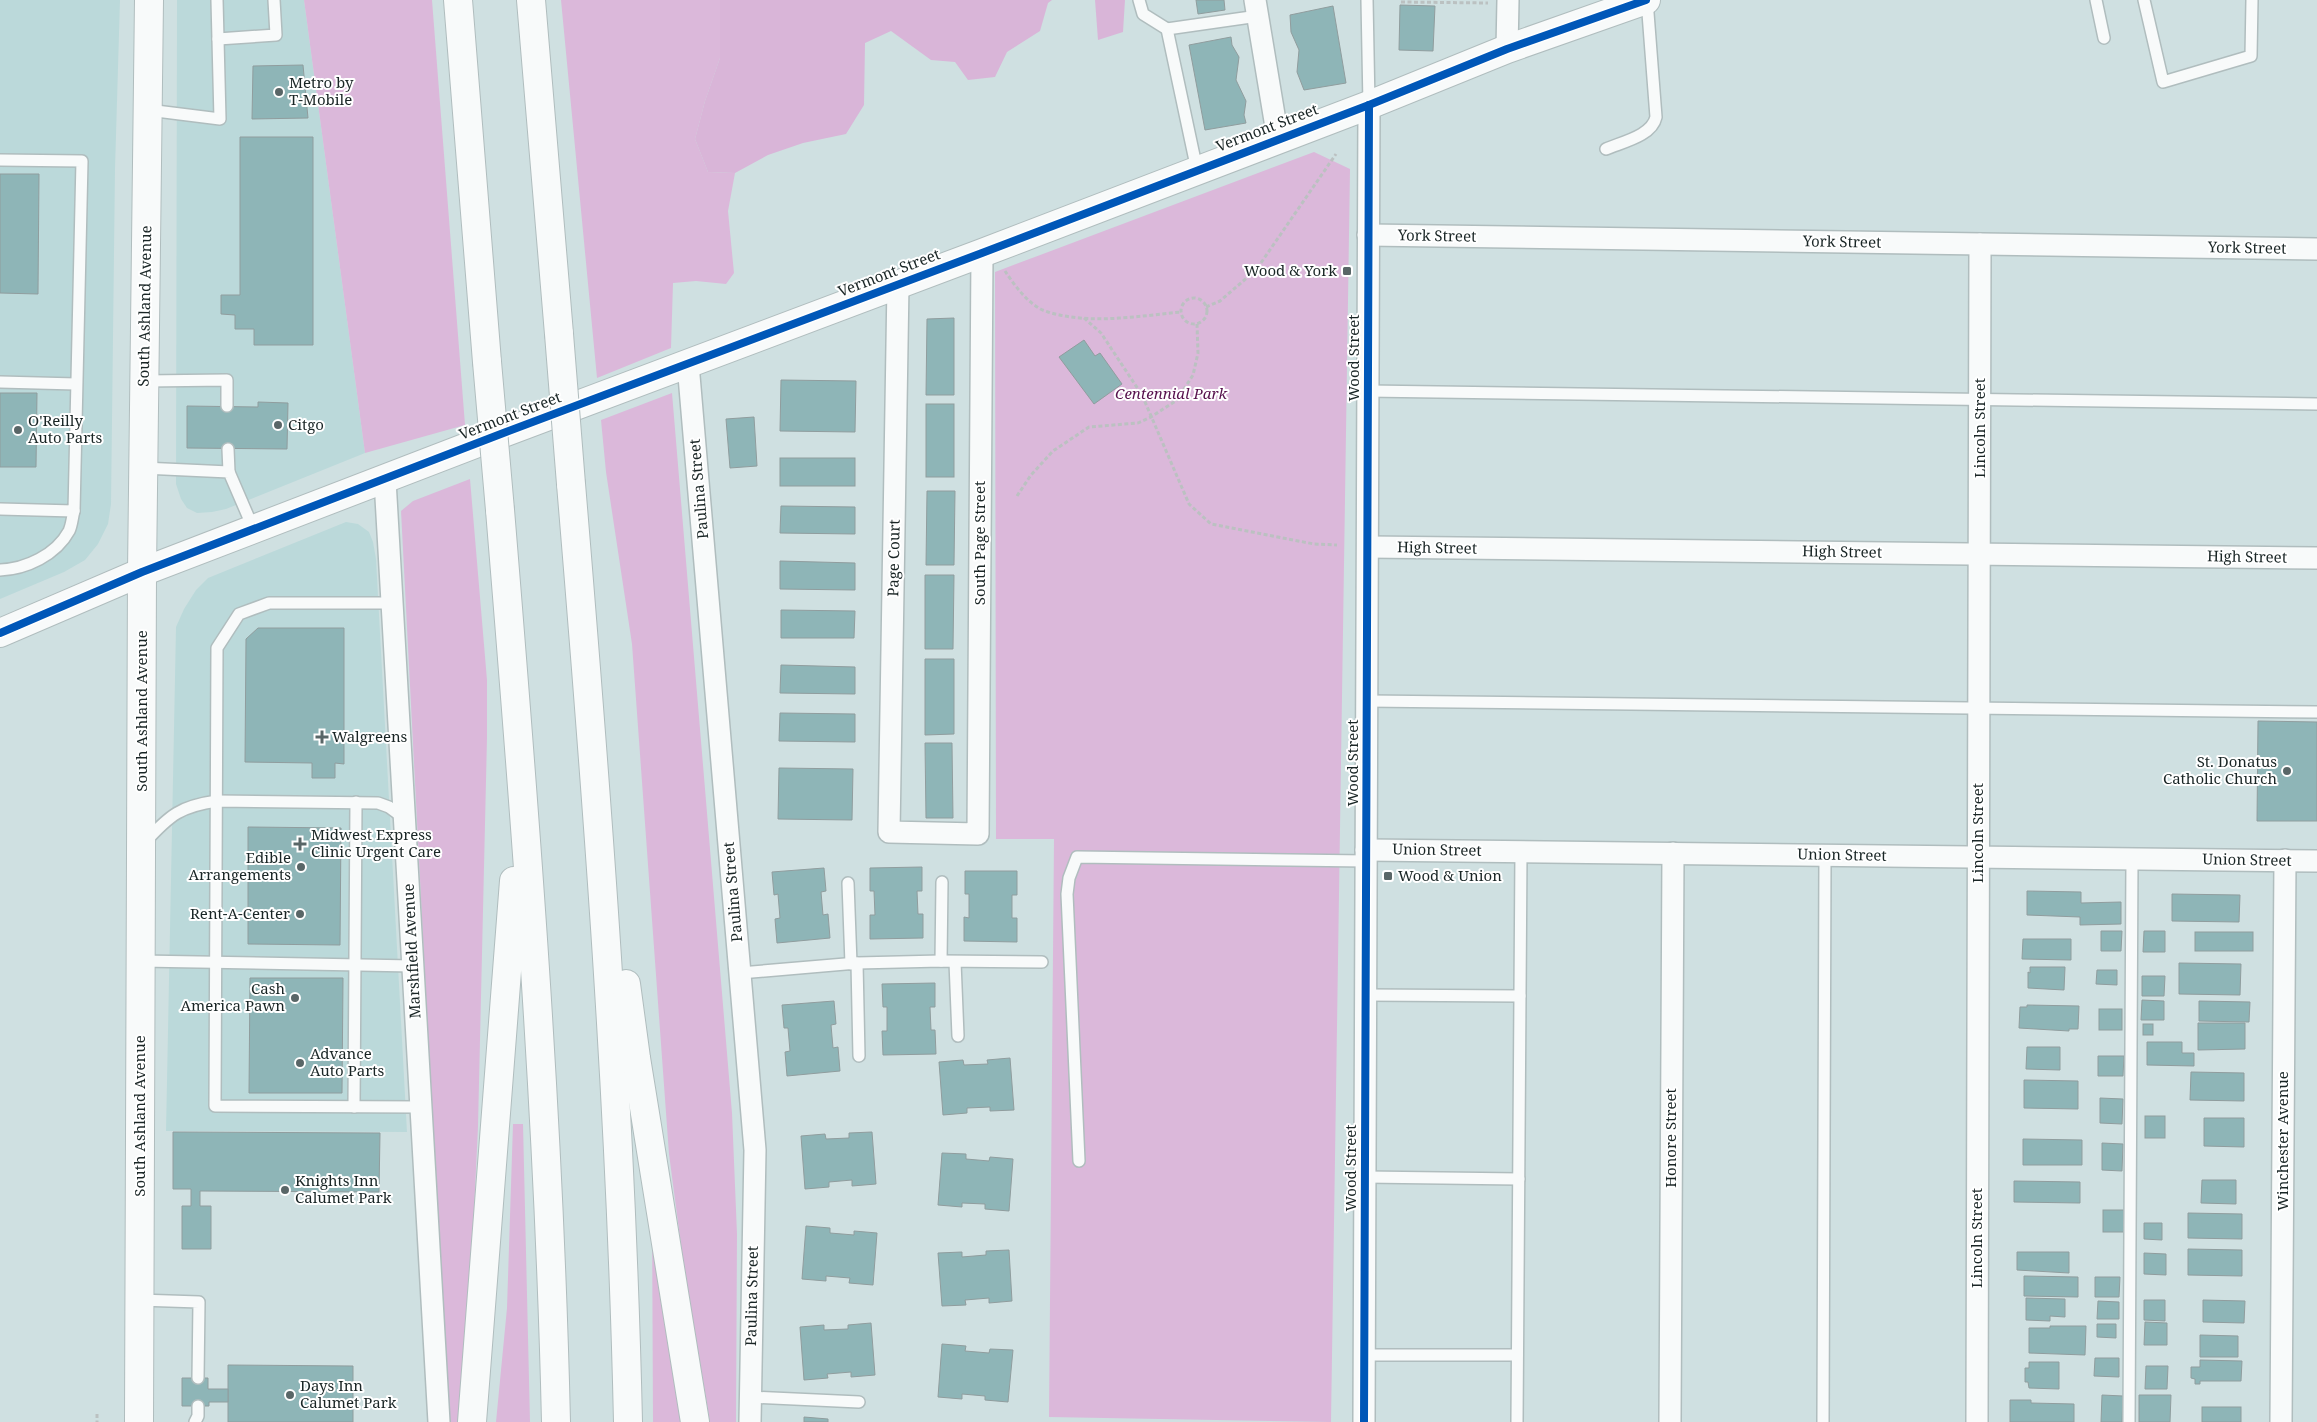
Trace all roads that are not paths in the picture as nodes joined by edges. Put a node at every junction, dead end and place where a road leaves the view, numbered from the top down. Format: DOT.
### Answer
graph roads {
  1 [pos="149,0"];
  2 [pos="217,0"];
  3 [pos="274,0"];
  4 [pos="458,0"];
  5 [pos="531,0"];
  6 [pos="1139,0"];
  7 [pos="1368,0"];
  8 [pos="1647,0"];
  9 [pos="2096,0"];
  10 [pos="2144,0"];
  11 [pos="2252,0"];
  12 [pos="1498,2"];
  13 [pos="1256,8"];
  14 [pos="1167,29"];
  15 [pos="2104,38"];
  16 [pos="218,39"];
  17 [pos="1507,49"];
  18 [pos="1369,104"];
  19 [pos="148,110"];
  20 [pos="1278,139"];
  21 [pos="1606,149"];
  22 [pos="0,160"];
  23 [pos="1197,170"];
  24 [pos="1368,235"];
  25 [pos="1980,244"];
  26 [pos="2317,249"];
  27 [pos="982,253"];
  28 [pos="898,284"];
  29 [pos="688,364"];
  30 [pos="144,381"];
  31 [pos="0,382"];
  32 [pos="76,384"];
  33 [pos="1367,391"];
  34 [pos="1980,398"];
  35 [pos="2317,404"];
  36 [pos="227,406"];
  37 [pos="228,449"];
  38 [pos="144,468"];
  39 [pos="229,472"];
  40 [pos="385,480"];
  41 [pos="0,509"];
  42 [pos="74,512"];
  43 [pos="254,530"];
  44 [pos="1368,547"];
  45 [pos="1980,554"];
  46 [pos="2317,558"];
  47 [pos="0,570"];
  48 [pos="142,572"];
  49 [pos="392,603"];
  50 [pos="0,633"];
  51 [pos="586,660"];
  52 [pos="1367,701"];
  53 [pos="1979,710"];
  54 [pos="2317,712"];
  55 [pos="522,789"];
  56 [pos="217,801"];
  57 [pos="356,802"];
  58 [pos="404,818"];
  59 [pos="889,832"];
  60 [pos="141,846"];
  61 [pos="1521,852"];
  62 [pos="1673,853"];
  63 [pos="1366,855"];
  64 [pos="1825,855"];
  65 [pos="1978,857"];
  66 [pos="2132,859"];
  67 [pos="2285,860"];
  68 [pos="2317,861"];
  69 [pos="942,882"];
  70 [pos="848,883"];
  71 [pos="141,961"];
  72 [pos="941,961"];
  73 [pos="955,962"];
  74 [pos="1042,962"];
  75 [pos="216,963"];
  76 [pos="854,964"];
  77 [pos="355,965"];
  78 [pos="413,966"];
  79 [pos="740,973"];
  80 [pos="1366,995"];
  81 [pos="1520,996"];
  82 [pos="958,1036"];
  83 [pos="859,1056"];
  84 [pos="354,1107"];
  85 [pos="421,1107"];
  86 [pos="1079,1161"];
  87 [pos="1364,1177"];
  88 [pos="1518,1179"];
  89 [pos="140,1300"];
  90 [pos="1364,1355"];
  91 [pos="1517,1355"];
  92 [pos="198,1378"];
  93 [pos="750,1397"];
  94 [pos="859,1402"];
  95 [pos="198,1406"];
  96 [pos="139,1422"];
  97 [pos="195,1422"];
  98 [pos="439,1422"];
  99 [pos="472,1422"];
  100 [pos="556,1422"];
  101 [pos="628,1422"];
  102 [pos="695,1422"];
  103 [pos="750,1422"];
  104 [pos="1364,1422"];
  105 [pos="1517,1422"];
  106 [pos="1670,1422"];
  107 [pos="1823,1422"];
  108 [pos="1977,1422"];
  109 [pos="2130,1422"];
  110 [pos="2281,1422"];
  1 -- 19 [label="main road, South Ashland Avenue"];
  2 -- 16 [label="lane"];
  3 -- 16 [label="lane"];
  4 -- 55 [label="main road, bridge"];
  5 -- 51 [label="main road, bridge"];
  6 -- 14 [label="lane"];
  7 -- 18 [label="lane"];
  8 -- 17 [label="main road, Vermont Street"];
  8 -- 21 [label="lane"];
  9 -- 15 [label="lane"];
  10 -- 11 [label="lane"];
  12 -- 17 [label="street"];
  13 -- 14 [label="lane"];
  13 -- 20 [label="street"];
  14 -- 23 [label="lane"];
  16 -- 19 [label="lane"];
  17 -- 18 [label="main road, Vermont Street"];
  18 -- 20 [label="main road, Vermont Street"];
  18 -- 24 [label="street, Wood Street"];
  19 -- 30 [label="main road, South Ashland Avenue"];
  20 -- 23 [label="main road, Vermont Street"];
  22 -- 32 [label="lane"];
  23 -- 27 [label="main road, Vermont Street"];
  24 -- 25 [label="street, York Street"];
  24 -- 33 [label="street, Wood Street"];
  25 -- 26 [label="street, York Street"];
  25 -- 34 [label="street, Lincoln Street"];
  27 -- 28 [label="main road, Vermont Street"];
  27 -- 59 [label="street, South Page Street"];
  28 -- 29 [label="main road, Vermont Street"];
  28 -- 59 [label="street, Page Court"];
  29 -- 40 [label="main road, Vermont Street"];
  29 -- 79 [label="street, Paulina Street"];
  30 -- 36 [label="lane"];
  30 -- 38 [label="main road, South Ashland Avenue"];
  31 -- 32 [label="lane"];
  32 -- 42 [label="lane"];
  33 -- 34 [label="lane"];
  33 -- 44 [label="street, Wood Street"];
  34 -- 35 [label="lane"];
  34 -- 45 [label="street, Lincoln Street"];
  37 -- 39 [label="lane"];
  38 -- 39 [label="lane"];
  38 -- 48 [label="main road, South Ashland Avenue"];
  39 -- 43 [label="lane"];
  40 -- 43 [label="main road, Vermont Street"];
  40 -- 49 [label="street, Marshfield Avenue"];
  41 -- 42 [label="lane"];
  42 -- 47 [label="lane"];
  43 -- 48 [label="main road, Vermont Street"];
  44 -- 45 [label="street, High Street"];
  44 -- 52 [label="street, Wood Street"];
  45 -- 46 [label="street, High Street"];
  45 -- 53 [label="street, Lincoln Street"];
  48 -- 50 [label="main road, Vermont Street"];
  48 -- 60 [label="main road, South Ashland Avenue"];
  49 -- 56 [label="lane"];
  49 -- 58 [label="street, Marshfield Avenue"];
  51 -- 101 [label="main road"];
  51 -- 102 [label="main road"];
  52 -- 53 [label="lane"];
  52 -- 63 [label="street, Wood Street"];
  53 -- 54 [label="lane"];
  53 -- 65 [label="street, Lincoln Street"];
  55 -- 99 [label="main road"];
  55 -- 100 [label="main road"];
  56 -- 57 [label="lane"];
  56 -- 60 [label="lane"];
  56 -- 75 [label="lane"];
  57 -- 58 [label="lane"];
  57 -- 77 [label="lane"];
  58 -- 78 [label="street, Marshfield Avenue"];
  60 -- 71 [label="main road, South Ashland Avenue"];
  61 -- 62 [label="street, Union Street"];
  61 -- 63 [label="street, Union Street"];
  61 -- 81 [label="lane"];
  62 -- 64 [label="street, Union Street"];
  62 -- 106 [label="street, Honore Street"];
  63 -- 80 [label="street, Wood Street"];
  63 -- 86 [label="lane"];
  64 -- 65 [label="street, Union Street"];
  64 -- 107 [label="lane"];
  65 -- 66 [label="street, Union Street"];
  65 -- 108 [label="street, Lincoln Street"];
  66 -- 67 [label="street, Union Street"];
  66 -- 109 [label="lane"];
  67 -- 68 [label="street, Union Street"];
  67 -- 110 [label="street, Winchester Avenue"];
  69 -- 72 [label="lane"];
  70 -- 76 [label="lane"];
  71 -- 75 [label="lane"];
  71 -- 89 [label="main road, South Ashland Avenue"];
  72 -- 73 [label="lane"];
  72 -- 76 [label="lane"];
  73 -- 74 [label="lane"];
  73 -- 82 [label="lane"];
  75 -- 77 [label="lane"];
  75 -- 84 [label="lane"];
  76 -- 79 [label="lane"];
  76 -- 83 [label="lane"];
  77 -- 78 [label="lane"];
  77 -- 84 [label="lane"];
  78 -- 85 [label="street, Marshfield Avenue"];
  79 -- 93 [label="street, Paulina Street"];
  80 -- 81 [label="lane"];
  80 -- 87 [label="street, Wood Street"];
  81 -- 88 [label="lane"];
  84 -- 85 [label="lane"];
  85 -- 98 [label="street, Marshfield Avenue"];
  87 -- 88 [label="lane"];
  87 -- 90 [label="street, Wood Street"];
  88 -- 91 [label="lane"];
  89 -- 92 [label="lane"];
  89 -- 96 [label="main road, South Ashland Avenue"];
  90 -- 91 [label="lane"];
  90 -- 104 [label="street, Wood Street"];
  91 -- 105 [label="lane"];
  93 -- 94 [label="lane"];
  93 -- 103 [label="street, Paulina Street"];
  95 -- 97 [label="lane"];
}
